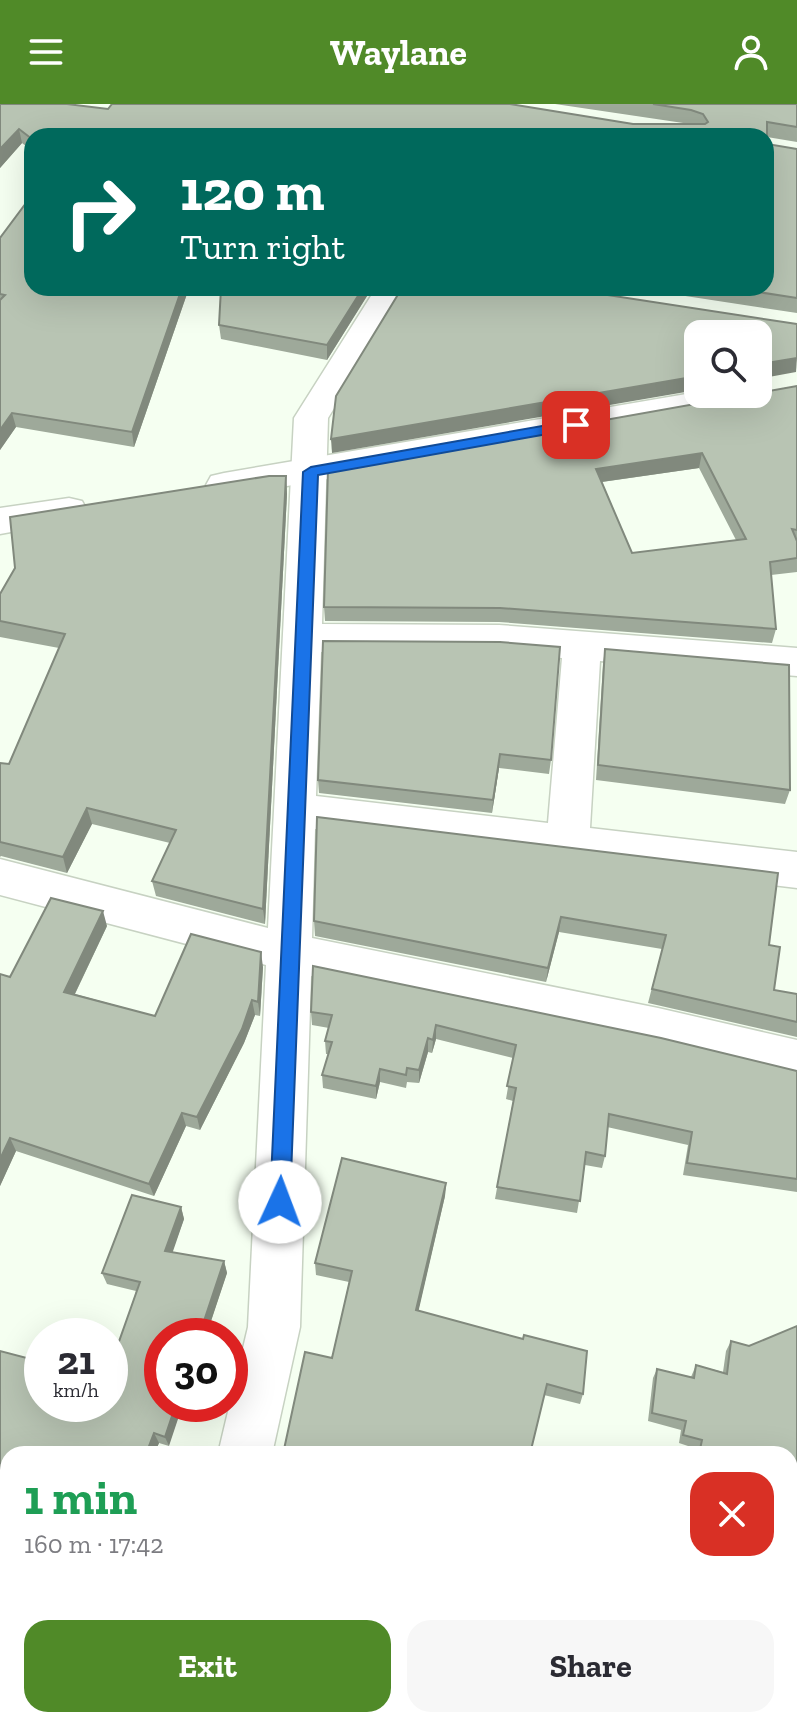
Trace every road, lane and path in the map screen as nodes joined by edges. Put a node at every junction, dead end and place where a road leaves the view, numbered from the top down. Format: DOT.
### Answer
graph roads {
  1 [pos="387,296"];
  2 [pos="684,406"];
  3 [pos="311,472"];
  4 [pos="187,491"];
  5 [pos="94,506"];
  6 [pos="0,523"];
  7 [pos="304,638"];
  8 [pos="582,646"];
  9 [pos="797,662"];
  10 [pos="297,810"];
  11 [pos="568,843"];
  12 [pos="797,870"];
  13 [pos="0,877"];
  14 [pos="291,953"];
  15 [pos="797,1061"];
  16 [pos="247,1446"];
  1 -- 3 [label="street"];
  2 -- 3 [label="street"];
  3 -- 4 [label="street"];
  3 -- 7 [label="street"];
  5 -- 6 [label="street"];
  7 -- 8 [label="street"];
  7 -- 10 [label="street"];
  8 -- 9 [label="street"];
  8 -- 11 [label="street"];
  10 -- 11 [label="street"];
  10 -- 14 [label="street"];
  11 -- 12 [label="street"];
  13 -- 14 [label="street"];
  14 -- 15 [label="street"];
  14 -- 16 [label="street"];
}
